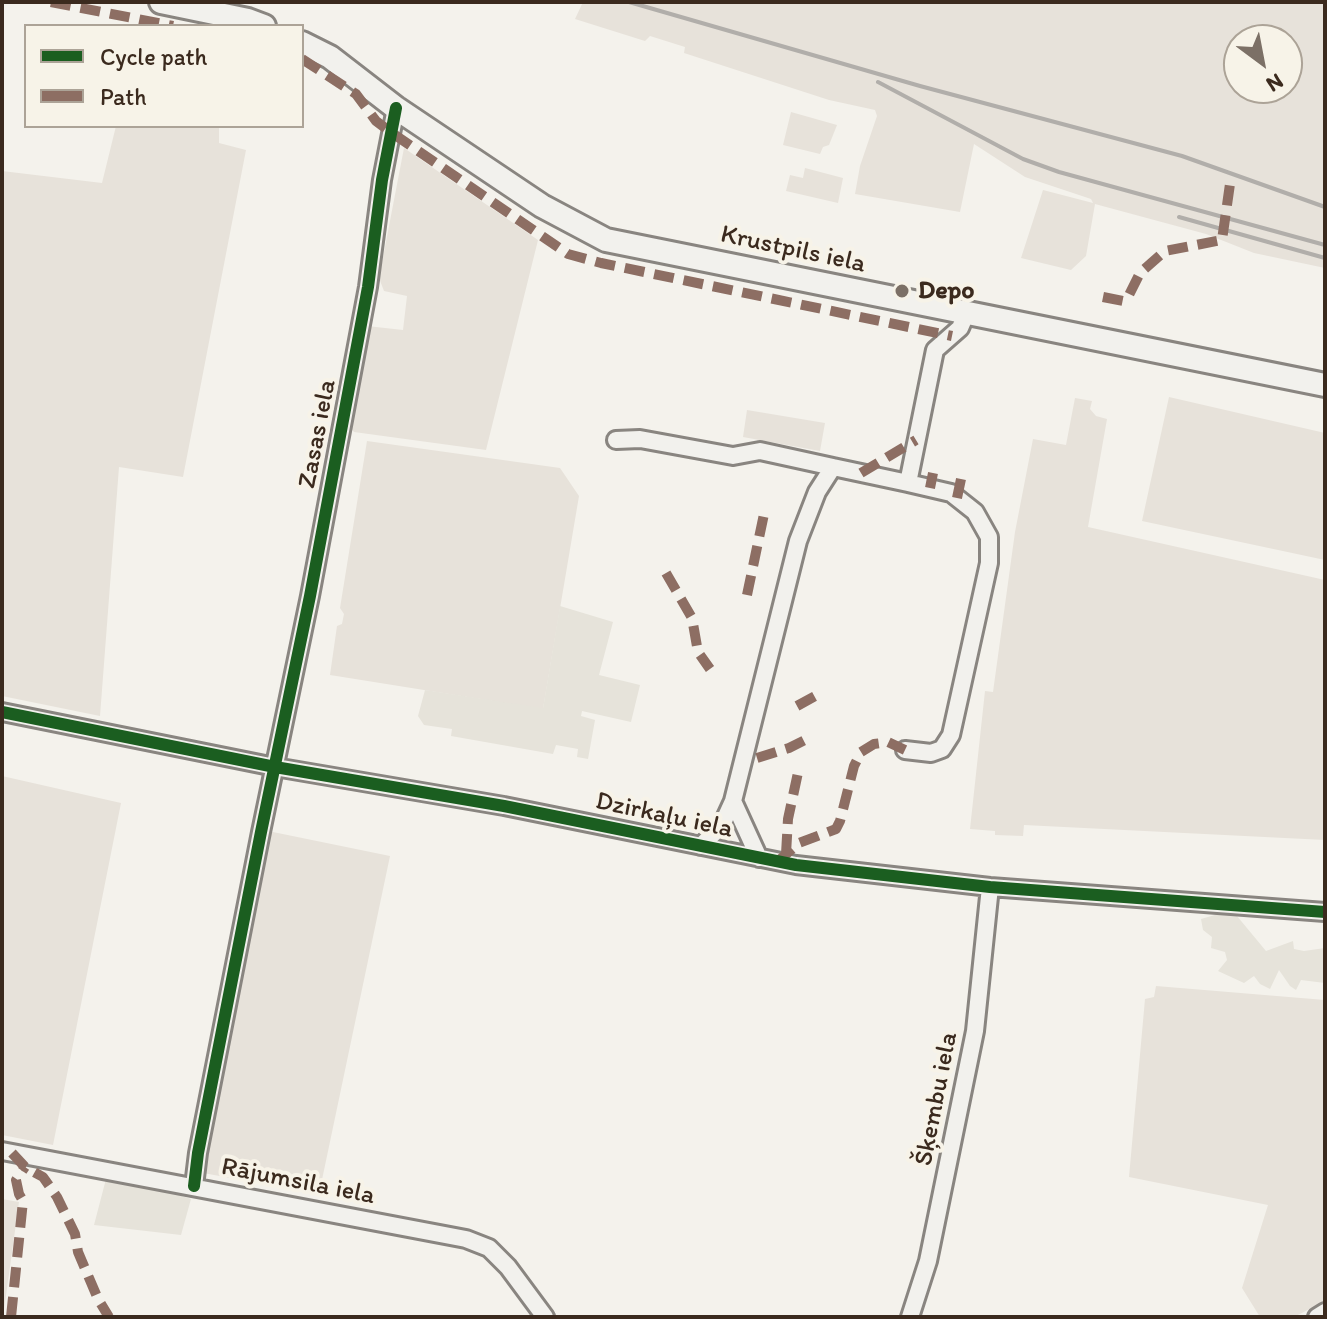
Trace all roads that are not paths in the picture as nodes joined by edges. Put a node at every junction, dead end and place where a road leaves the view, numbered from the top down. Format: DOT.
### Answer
graph roads {
  1 [pos="161,2"];
  2 [pos="259,24"];
  3 [pos="304,44"];
  4 [pos="396,108"];
  5 [pos="966,314"];
  6 [pos="1325,385"];
  7 [pos="616,440"];
  8 [pos="833,467"];
  9 [pos="908,483"];
  10 [pos="2,712"];
  11 [pos="905,750"];
  12 [pos="275,767"];
  13 [pos="733,801"];
  14 [pos="701,846"];
  15 [pos="759,858"];
  16 [pos="990,887"];
  17 [pos="1325,912"];
  18 [pos="2,1151"];
  19 [pos="194,1186"];
  20 [pos="1325,1312"];
  21 [pos="545,1317"];
  22 [pos="910,1317"];
  23 [pos="1317,1317"];
  1 -- 2 [label="main road"];
  3 -- 4 [label="main road, Krustpils iela"];
  4 -- 5 [label="main road, Krustpils iela"];
  4 -- 12 [label="street, Zasas iela"];
  5 -- 6 [label="main road, Krustpils iela"];
  5 -- 9 [label="street"];
  7 -- 8 [label="street"];
  8 -- 9 [label="street"];
  8 -- 13 [label="street"];
  9 -- 11 [label="street"];
  10 -- 12 [label="street, Dzirkaļu iela"];
  12 -- 14 [label="street, Dzirkaļu iela"];
  12 -- 19 [label="street, Zasas iela"];
  13 -- 14 [label="street"];
  13 -- 15 [label="street"];
  14 -- 15 [label="street, Dzirkaļu iela"];
  15 -- 16 [label="street, Dzirkaļu iela"];
  16 -- 17 [label="street, Dzirkaļu iela"];
  16 -- 22 [label="street, Šķembu iela"];
  18 -- 19 [label="street, Rājumsila iela"];
  19 -- 21 [label="street, Rājumsila iela"];
  20 -- 23 [label="street"];
}
